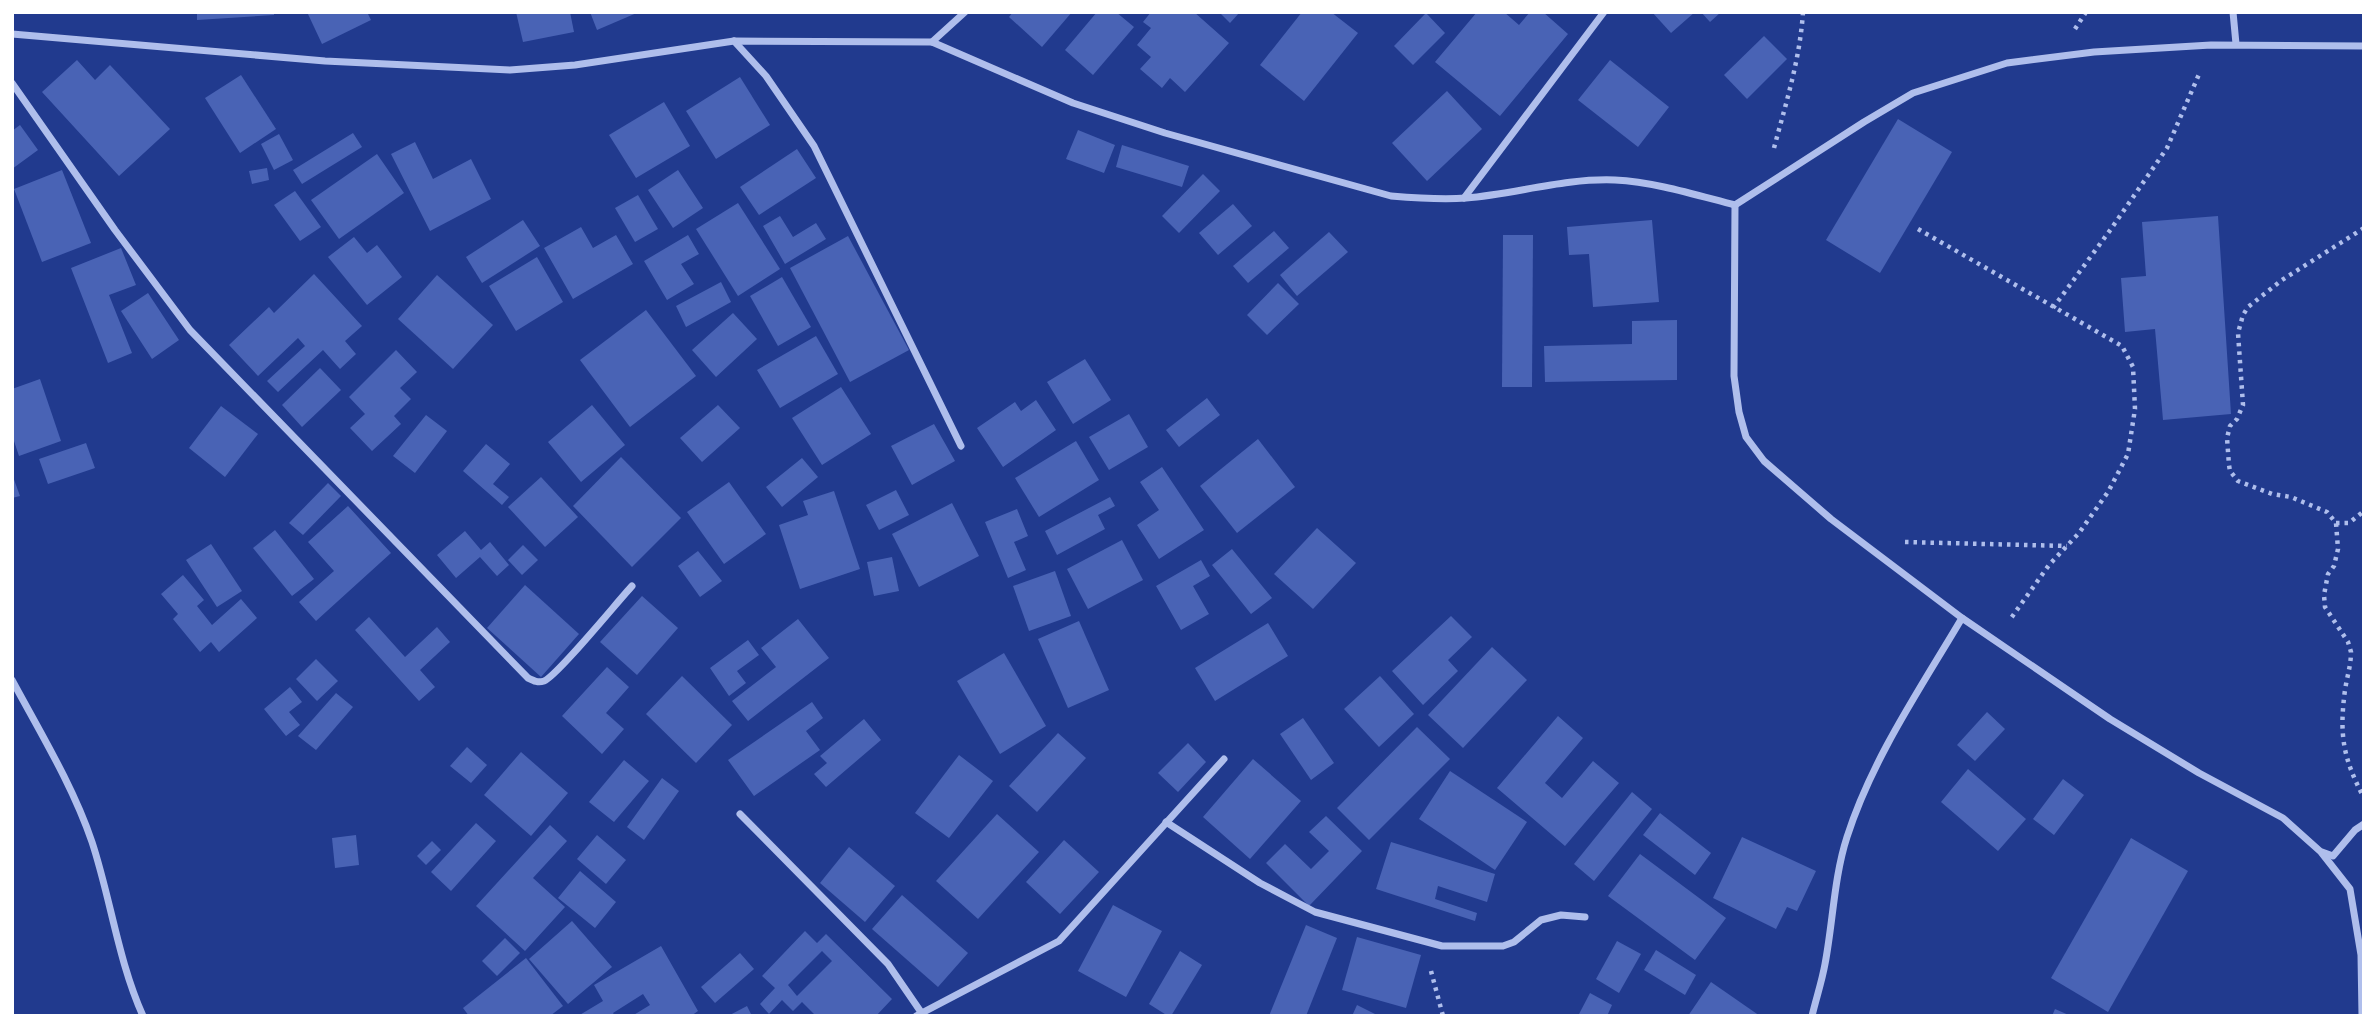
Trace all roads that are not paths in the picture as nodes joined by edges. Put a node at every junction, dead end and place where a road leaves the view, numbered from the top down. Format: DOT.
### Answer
graph roads {
  1 [pos="965,12"];
  2 [pos="1604,12"];
  3 [pos="2234,12"];
  4 [pos="12,34"];
  5 [pos="734,41"];
  6 [pos="932,42"];
  7 [pos="2236,44"];
  8 [pos="2364,46"];
  9 [pos="12,83"];
  10 [pos="1465,198"];
  11 [pos="1735,205"];
  12 [pos="961,446"];
  13 [pos="632,586"];
  14 [pos="1962,618"];
  15 [pos="12,680"];
  16 [pos="1224,760"];
  17 [pos="740,814"];
  18 [pos="1166,822"];
  19 [pos="2364,824"];
  20 [pos="2321,852"];
  21 [pos="1585,917"];
  22 [pos="920,1014"];
  23 [pos="143,1016"];
  24 [pos="1812,1016"];
  25 [pos="2362,1016"];
  1 -- 6 [label="street"];
  2 -- 10 [label="street"];
  3 -- 7 [label="street"];
  4 -- 5 [label="street"];
  5 -- 6 [label="street"];
  5 -- 12 [label="street"];
  6 -- 10 [label="street"];
  7 -- 8 [label="street"];
  7 -- 11 [label="street"];
  9 -- 13 [label="street"];
  10 -- 11 [label="street"];
  11 -- 14 [label="street"];
  14 -- 20 [label="street"];
  14 -- 24 [label="street"];
  15 -- 23 [label="street"];
  16 -- 18 [label="street"];
  17 -- 22 [label="street"];
  18 -- 21 [label="street"];
  18 -- 22 [label="street"];
  19 -- 20 [label="street"];
  20 -- 25 [label="street"];
}
